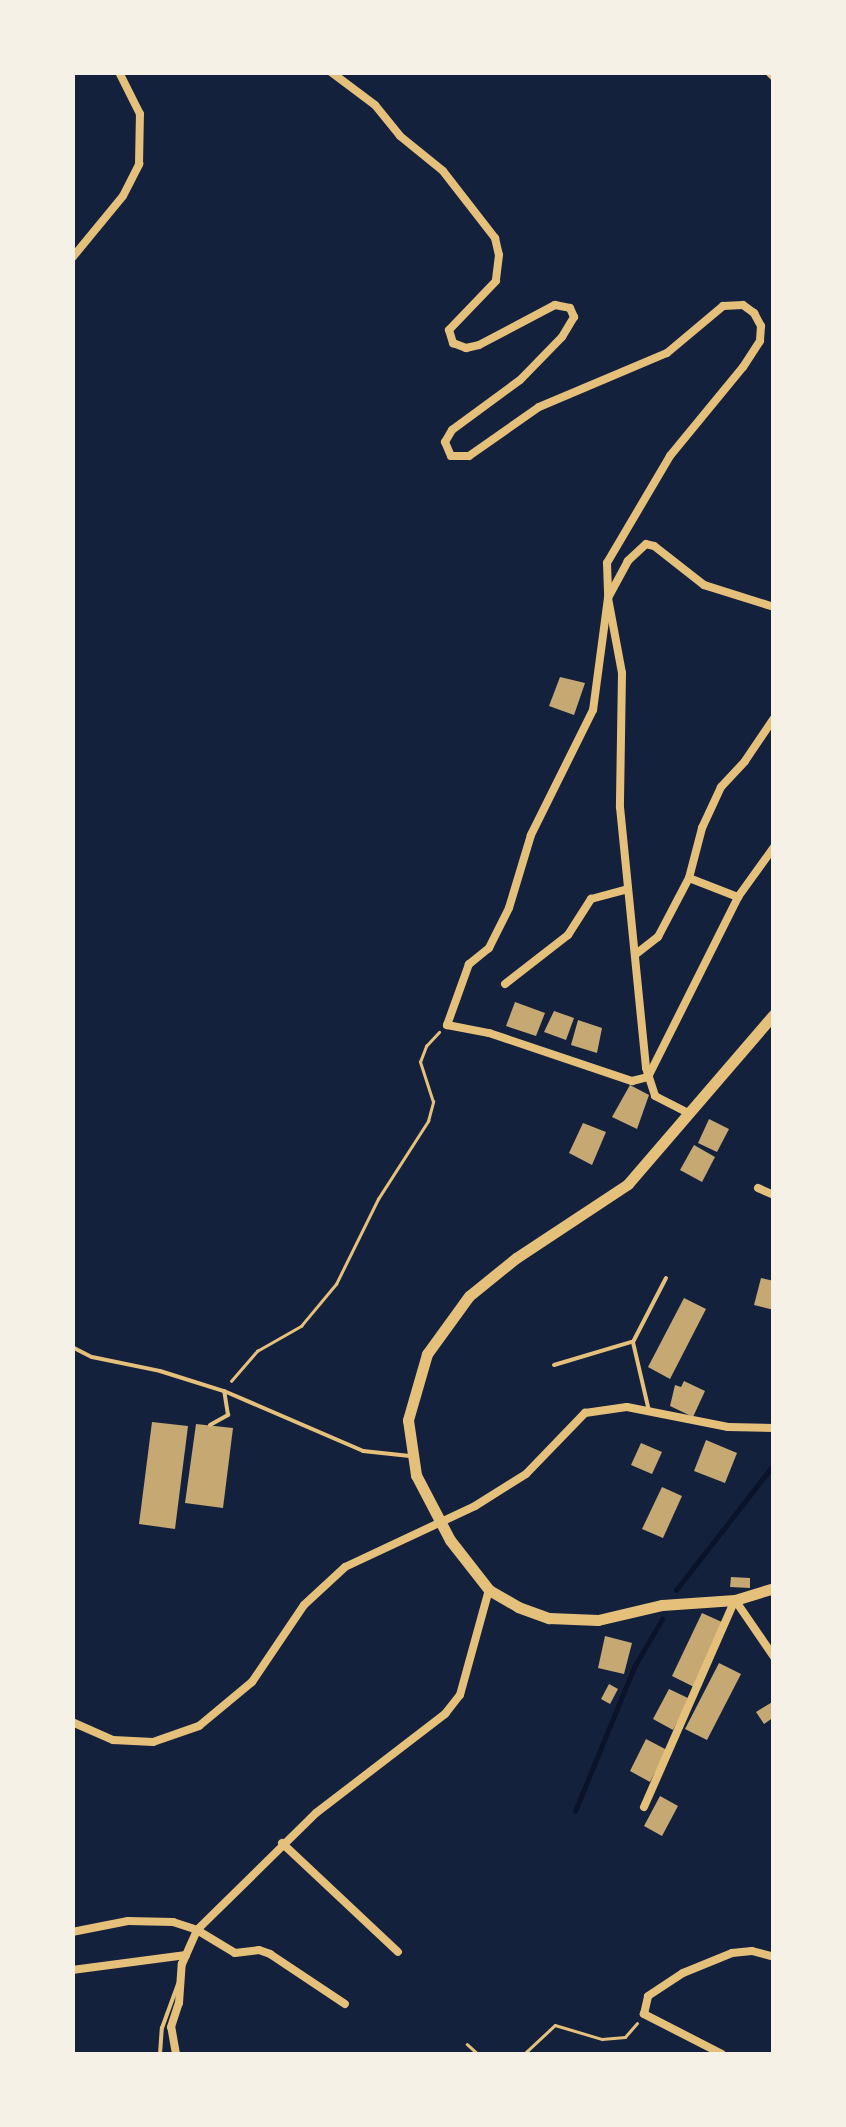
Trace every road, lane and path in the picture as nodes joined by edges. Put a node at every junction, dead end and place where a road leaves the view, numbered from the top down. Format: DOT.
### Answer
graph roads {
  1 [pos="119,72"];
  2 [pos="331,72"];
  3 [pos="72,258"];
  4 [pos="608,598"];
  5 [pos="774,607"];
  6 [pos="774,718"];
  7 [pos="774,848"];
  8 [pos="689,878"];
  9 [pos="628,889"];
  10 [pos="738,897"];
  11 [pos="636,954"];
  12 [pos="505,984"];
  13 [pos="774,1014"];
  14 [pos="446,1026"];
  15 [pos="648,1077"];
  16 [pos="690,1114"];
  17 [pos="758,1188"];
  18 [pos="774,1195"];
  19 [pos="666,1278"];
  20 [pos="632,1342"];
  21 [pos="72,1347"];
  22 [pos="554,1365"];
  23 [pos="224,1391"];
  24 [pos="649,1411"];
  25 [pos="210,1425"];
  26 [pos="774,1428"];
  27 [pos="410,1456"];
  28 [pos="439,1522"];
  29 [pos="774,1588"];
  30 [pos="488,1590"];
  31 [pos="734,1600"];
  32 [pos="774,1657"];
  33 [pos="72,1722"];
  34 [pos="644,1806"];
  35 [pos="282,1843"];
  36 [pos="197,1930"];
  37 [pos="72,1932"];
  38 [pos="398,1952"];
  39 [pos="186,1955"];
  40 [pos="774,1957"];
  41 [pos="72,1970"];
  42 [pos="181,1974"];
  43 [pos="345,2004"];
  44 [pos="644,2014"];
  45 [pos="467,2044"];
  46 [pos="160,2054"];
  47 [pos="176,2054"];
  48 [pos="478,2054"];
  49 [pos="524,2054"];
  50 [pos="722,2054"];
  1 -- 3 [label="street"];
  2 -- 4 [label="street"];
  4 -- 5 [label="street"];
  4 -- 9 [label="street"];
  4 -- 14 [label="street"];
  6 -- 8 [label="street"];
  7 -- 10 [label="street"];
  8 -- 10 [label="street"];
  8 -- 11 [label="street"];
  9 -- 11 [label="street"];
  9 -- 12 [label="street"];
  10 -- 15 [label="street"];
  11 -- 15 [label="street"];
  13 -- 16 [label="main road"];
  14 -- 15 [label="street"];
  14 -- 23 [label="path"];
  15 -- 16 [label="street"];
  16 -- 27 [label="main road"];
  17 -- 18 [label="street"];
  19 -- 20 [label="lane"];
  20 -- 22 [label="lane"];
  20 -- 24 [label="lane"];
  21 -- 23 [label="lane"];
  23 -- 25 [label="lane"];
  23 -- 27 [label="lane"];
  24 -- 26 [label="street"];
  24 -- 28 [label="street"];
  27 -- 28 [label="main road"];
  28 -- 30 [label="main road"];
  28 -- 33 [label="street"];
  29 -- 31 [label="main road"];
  30 -- 31 [label="main road"];
  30 -- 35 [label="street"];
  31 -- 32 [label="street"];
  31 -- 34 [label="street"];
  35 -- 36 [label="street"];
  35 -- 38 [label="street"];
  36 -- 37 [label="street"];
  36 -- 39 [label="street"];
  36 -- 43 [label="street"];
  39 -- 41 [label="street"];
  39 -- 42 [label="street"];
  40 -- 44 [label="street"];
  42 -- 46 [label="lane"];
  42 -- 47 [label="street"];
  44 -- 49 [label="path"];
  44 -- 50 [label="street"];
  45 -- 48 [label="path"];
}
